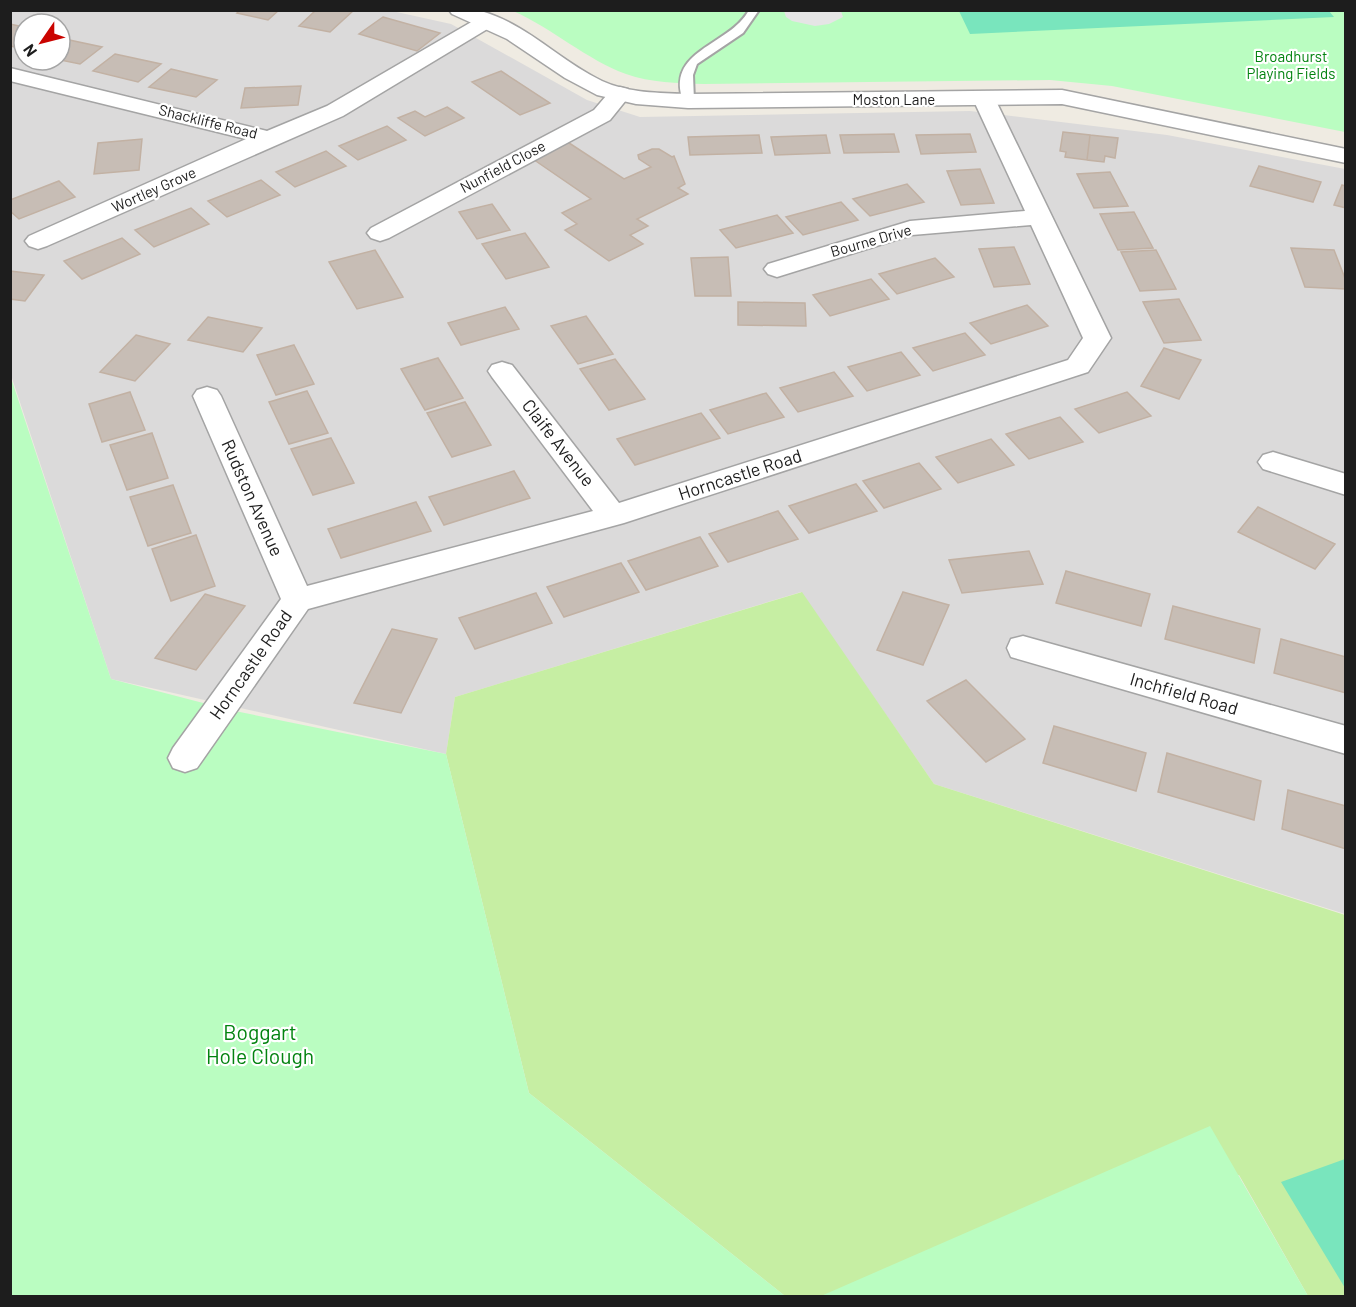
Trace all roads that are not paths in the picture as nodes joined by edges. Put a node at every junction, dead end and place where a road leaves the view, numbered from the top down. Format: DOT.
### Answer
graph roads {
  1 [pos="459,10"];
  2 [pos="754,10"];
  3 [pos="487,21"];
  4 [pos="10,74"];
  5 [pos="620,94"];
  6 [pos="984,99"];
  7 [pos="688,101"];
  8 [pos="269,138"];
  9 [pos="1346,156"];
  10 [pos="1040,217"];
  11 [pos="380,233"];
  12 [pos="38,242"];
  13 [pos="777,269"];
  14 [pos="502,371"];
  15 [pos="207,396"];
  16 [pos="1273,462"];
  17 [pos="1346,485"];
  18 [pos="614,516"];
  19 [pos="297,600"];
  20 [pos="1023,648"];
  21 [pos="1346,740"];
  22 [pos="185,758"];
  1 -- 3 [label="street, Moston Lane"];
  2 -- 7 [label="lane"];
  3 -- 5 [label="street, Moston Lane"];
  3 -- 8 [label="street, Shackliffe Road"];
  4 -- 8 [label="street, Shackliffe Road"];
  5 -- 7 [label="street, Moston Lane"];
  5 -- 11 [label="street, Nunfield Close"];
  6 -- 7 [label="street, Moston Lane"];
  6 -- 9 [label="street, Moston Lane"];
  6 -- 10 [label="street, Horncastle Road"];
  8 -- 12 [label="street, Wortley Grove"];
  10 -- 13 [label="street, Bourne Drive"];
  10 -- 18 [label="street, Horncastle Road"];
  14 -- 18 [label="street, Claife Avenue"];
  15 -- 19 [label="street, Rudston Avenue"];
  16 -- 17 [label="street"];
  18 -- 19 [label="street, Horncastle Road"];
  19 -- 22 [label="street, Horncastle Road"];
  20 -- 21 [label="street, Inchfield Road"];
}
